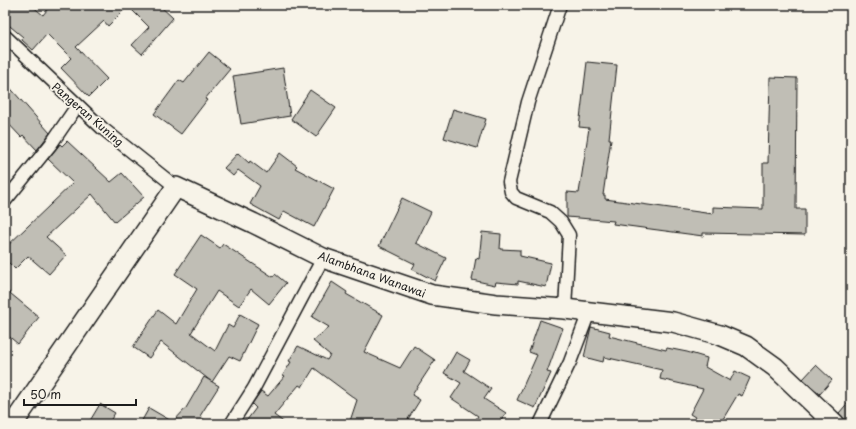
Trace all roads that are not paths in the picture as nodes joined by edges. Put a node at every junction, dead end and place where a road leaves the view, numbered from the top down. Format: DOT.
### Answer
graph roads {
  1 [pos="560,5"];
  2 [pos="5,36"];
  3 [pos="77,106"];
  4 [pos="176,187"];
  5 [pos="5,201"];
  6 [pos="323,258"];
  7 [pos="564,309"];
  8 [pos="589,312"];
  9 [pos="13,424"];
  10 [pos="232,424"];
  11 [pos="540,424"];
  12 [pos="835,424"];
  1 -- 7 [label="street"];
  2 -- 3 [label="street, Pangeran Kuning"];
  3 -- 4 [label="street, Pangeran Kuning"];
  3 -- 5 [label="street"];
  4 -- 6 [label="main road, Alambhana Wanawai"];
  4 -- 9 [label="main road"];
  6 -- 7 [label="main road, Alambhana Wanawai"];
  6 -- 10 [label="street"];
  7 -- 8 [label="main road, Alambhana Wanawai"];
  8 -- 11 [label="street"];
  8 -- 12 [label="main road, Alambhana Wanawai"];
}
